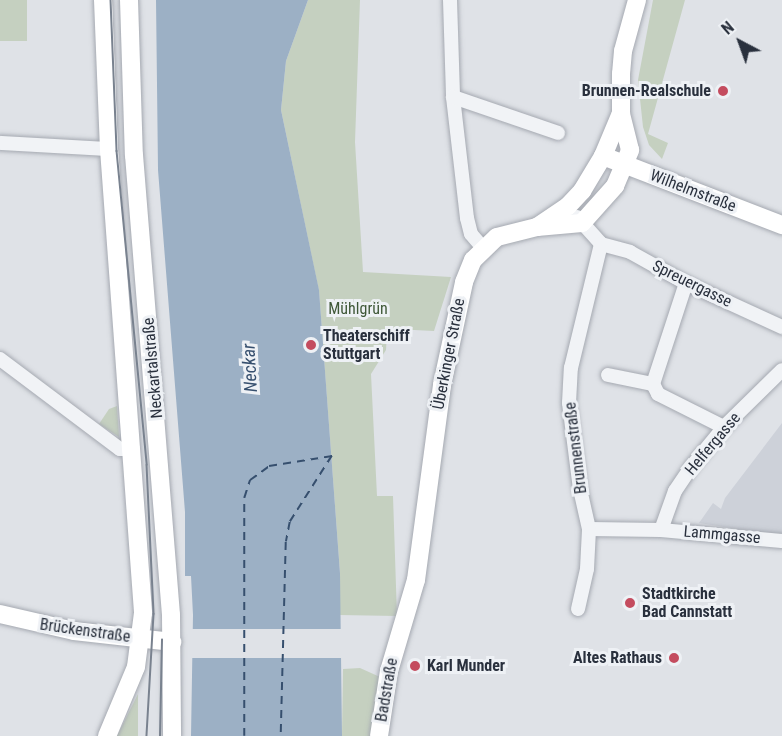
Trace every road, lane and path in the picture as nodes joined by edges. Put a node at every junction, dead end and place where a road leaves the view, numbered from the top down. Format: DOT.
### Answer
graph roads {
  1 [pos="104,0"];
  2 [pos="129,0"];
  3 [pos="450,0"];
  4 [pos="636,0"];
  5 [pos="453,96"];
  6 [pos="621,113"];
  7 [pos="558,133"];
  8 [pos="0,142"];
  9 [pos="109,149"];
  10 [pos="603,156"];
  11 [pos="626,166"];
  12 [pos="568,206"];
  13 [pos="582,223"];
  14 [pos="782,225"];
  15 [pos="537,227"];
  16 [pos="601,244"];
  17 [pos="483,248"];
  18 [pos="686,283"];
  19 [pos="782,327"];
  20 [pos="0,359"];
  21 [pos="782,370"];
  22 [pos="608,375"];
  23 [pos="652,384"];
  24 [pos="724,427"];
  25 [pos="133,448"];
  26 [pos="590,529"];
  27 [pos="661,530"];
  28 [pos="782,541"];
  29 [pos="578,609"];
  30 [pos="0,614"];
  31 [pos="141,639"];
  32 [pos="167,642"];
  33 [pos="396,643"];
  34 [pos="107,736"];
  35 [pos="172,736"];
  36 [pos="379,736"];
  1 -- 9 [label="main road, Neckartalstraße"];
  2 -- 32 [label="main road, Neckartalstraße"];
  3 -- 5 [label="street"];
  4 -- 6 [label="main road"];
  5 -- 7 [label="street"];
  5 -- 17 [label="street"];
  6 -- 10 [label="main road"];
  6 -- 11 [label="main road"];
  8 -- 9 [label="street"];
  9 -- 25 [label="main road, Neckartalstraße"];
  10 -- 11 [label="main road, Wilhelmstraße"];
  10 -- 12 [label="main road"];
  11 -- 13 [label="main road"];
  11 -- 14 [label="main road, Wilhelmstraße"];
  12 -- 13 [label="street"];
  12 -- 15 [label="main road"];
  13 -- 15 [label="main road"];
  13 -- 16 [label="street"];
  15 -- 17 [label="main road"];
  16 -- 18 [label="street, Spreuergasse"];
  16 -- 26 [label="street, Brunnenstraße"];
  17 -- 33 [label="main road, Überkinger Straße"];
  18 -- 19 [label="street, Spreuergasse"];
  18 -- 23 [label="street"];
  20 -- 25 [label="street"];
  21 -- 24 [label="street, Helfergasse"];
  22 -- 23 [label="street"];
  23 -- 24 [label="street"];
  24 -- 27 [label="street, Helfergasse"];
  25 -- 31 [label="main road, Neckartalstraße"];
  26 -- 27 [label="street, Lammgasse"];
  26 -- 29 [label="street, Brunnenstraße"];
  27 -- 28 [label="street, Lammgasse"];
  30 -- 31 [label="main road, Brückenstraße"];
  31 -- 32 [label="main road, Brückenstraße"];
  31 -- 34 [label="main road, Neckartalstraße"];
  32 -- 35 [label="main road, Neckartalstraße"];
  33 -- 36 [label="main road, Badstraße"];
}
